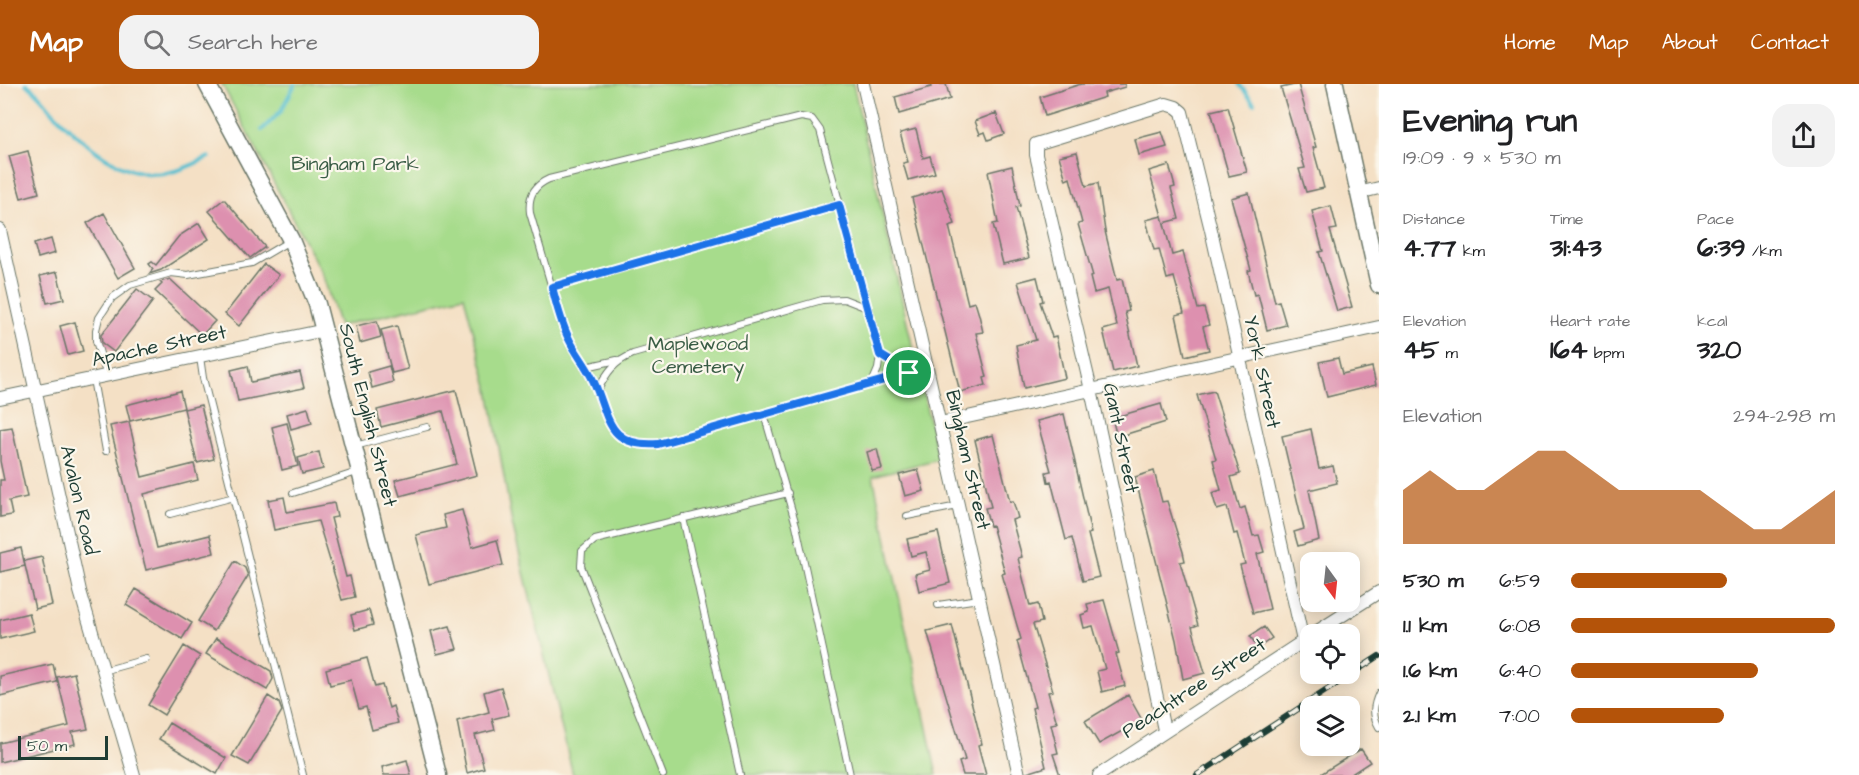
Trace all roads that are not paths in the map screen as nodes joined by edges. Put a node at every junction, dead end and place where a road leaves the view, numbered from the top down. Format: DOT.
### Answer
graph roads {
  1 [pos="207,84"];
  2 [pos="863,84"];
  3 [pos="1335,84"];
  4 [pos="1036,155"];
  5 [pos="1379,188"];
  6 [pos="1358,193"];
  7 [pos="839,205"];
  8 [pos="1,235"];
  9 [pos="291,240"];
  10 [pos="1379,285"];
  11 [pos="552,287"];
  12 [pos="867,308"];
  13 [pos="1379,327"];
  14 [pos="325,330"];
  15 [pos="880,355"];
  16 [pos="200,357"];
  17 [pos="621,359"];
  18 [pos="1238,359"];
  19 [pos="586,367"];
  20 [pos="927,367"];
  21 [pos="909,373"];
  22 [pos="107,376"];
  23 [pos="93,379"];
  24 [pos="872,383"];
  25 [pos="598,390"];
  26 [pos="1091,390"];
  27 [pos="34,392"];
  28 [pos="0,398"];
  29 [pos="764,414"];
  30 [pos="940,423"];
  31 [pos="427,427"];
  32 [pos="354,446"];
  33 [pos="106,450"];
  34 [pos="361,471"];
  35 [pos="293,493"];
  36 [pos="788,493"];
  37 [pos="234,497"];
  38 [pos="958,506"];
  39 [pos="170,514"];
  40 [pos="907,516"];
  41 [pos="683,518"];
  42 [pos="1379,592"];
  43 [pos="979,598"];
  44 [pos="938,605"];
  45 [pos="1306,624"];
  46 [pos="1329,624"];
  47 [pos="1300,643"];
  48 [pos="146,659"];
  49 [pos="104,671"];
  50 [pos="1379,693"];
  51 [pos="1379,727"];
  52 [pos="1164,730"];
  53 [pos="134,775"];
  54 [pos="303,775"];
  55 [pos="438,775"];
  56 [pos="663,775"];
  57 [pos="740,775"];
  58 [pos="850,775"];
  59 [pos="1019,775"];
  60 [pos="1099,775"];
  1 -- 9 [label="street, South English Street"];
  2 -- 20 [label="street, Bingham Street"];
  3 -- 6 [label="street"];
  4 -- 18 [label="street, York Street"];
  4 -- 26 [label="street, Gant Street"];
  5 -- 6 [label="street"];
  6 -- 10 [label="street"];
  7 -- 11 [label="lane"];
  7 -- 11 [label="lane"];
  7 -- 12 [label="lane"];
  8 -- 27 [label="street, Avalon Road"];
  9 -- 14 [label="street, South English Street"];
  9 -- 22 [label="lane"];
  11 -- 19 [label="lane"];
  12 -- 15 [label="lane"];
  12 -- 17 [label="lane"];
  13 -- 18 [label="street"];
  14 -- 16 [label="street, Apache Street"];
  14 -- 32 [label="street, South English Street"];
  15 -- 21 [label="lane"];
  15 -- 24 [label="lane"];
  16 -- 22 [label="street, Apache Street"];
  16 -- 37 [label="lane"];
  17 -- 19 [label="lane"];
  17 -- 25 [label="lane"];
  18 -- 26 [label="street"];
  18 -- 45 [label="street, York Street"];
  19 -- 25 [label="lane"];
  20 -- 21 [label="lane"];
  20 -- 30 [label="street, Bingham Street"];
  21 -- 24 [label="lane"];
  22 -- 23 [label="street, Apache Street"];
  23 -- 27 [label="street, Apache Street"];
  23 -- 33 [label="lane"];
  24 -- 29 [label="lane"];
  25 -- 29 [label="lane"];
  26 -- 30 [label="street"];
  26 -- 52 [label="street, Gant Street"];
  27 -- 28 [label="street, Apache Street"];
  27 -- 49 [label="street, Avalon Road"];
  29 -- 36 [label="lane"];
  30 -- 38 [label="street, Bingham Street"];
  31 -- 32 [label="lane"];
  32 -- 34 [label="street, South English Street"];
  34 -- 35 [label="lane"];
  34 -- 55 [label="street, South English Street"];
  36 -- 41 [label="lane"];
  36 -- 58 [label="lane"];
  37 -- 39 [label="lane"];
  37 -- 54 [label="lane"];
  38 -- 40 [label="lane"];
  38 -- 43 [label="street, Bingham Street"];
  41 -- 56 [label="lane"];
  41 -- 57 [label="lane"];
  42 -- 46 [label="street, Peachtree Street"];
  43 -- 44 [label="lane"];
  43 -- 59 [label="street, Bingham Street"];
  47 -- 52 [label="street, Peachtree Street"];
  48 -- 49 [label="lane"];
  49 -- 53 [label="street, Avalon Road"];
  50 -- 51 [label="lane"];
  52 -- 60 [label="street, Peachtree Street"];
}
